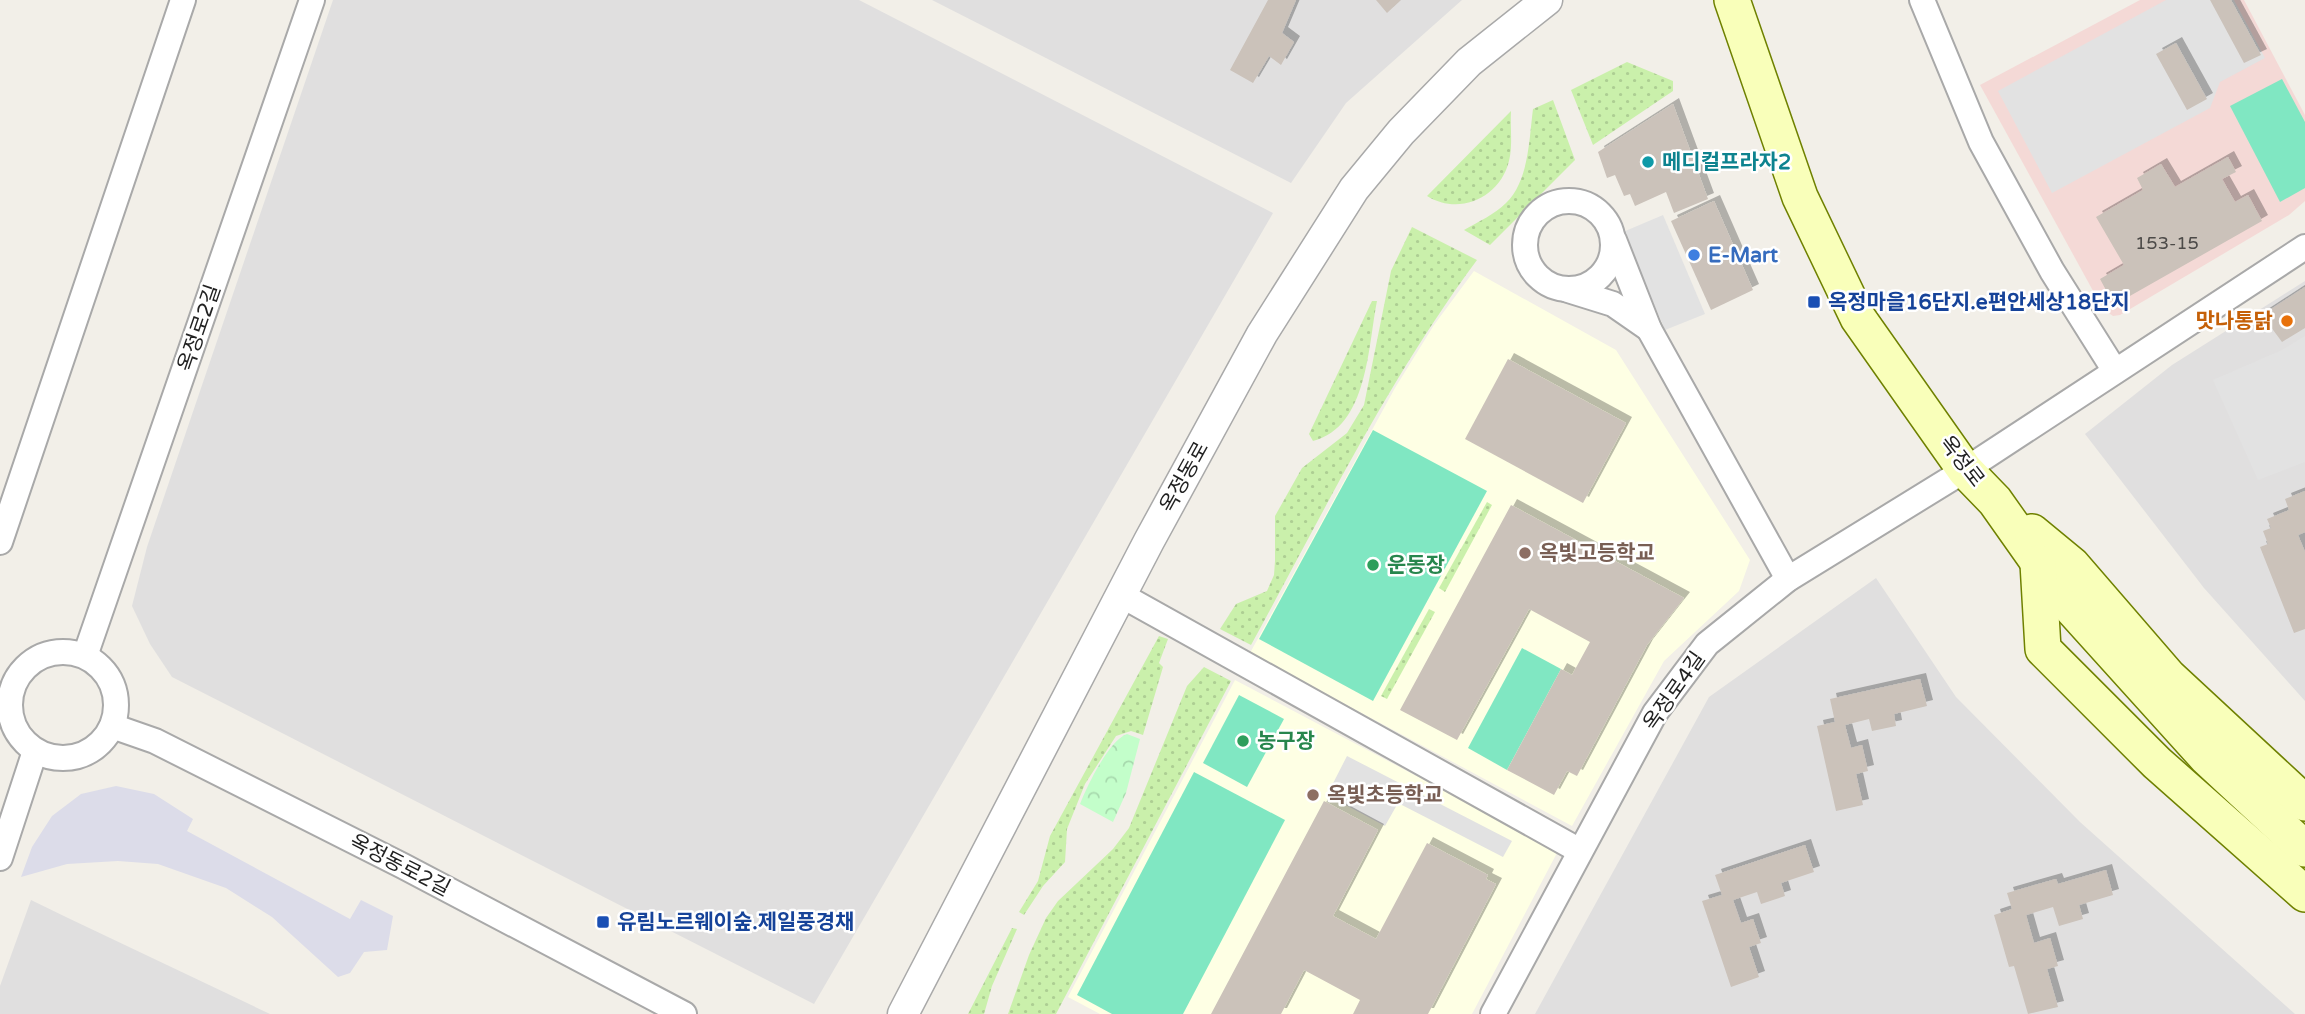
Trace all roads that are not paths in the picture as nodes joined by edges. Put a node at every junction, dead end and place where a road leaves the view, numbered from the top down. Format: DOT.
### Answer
graph roads {
  1 [pos="183,0"];
  2 [pos="312,0"];
  3 [pos="1547,0"];
  4 [pos="1732,0"];
  5 [pos="1922,0"];
  6 [pos="1612,234"];
  7 [pos="2305,247"];
  8 [pos="1557,288"];
  9 [pos="1649,329"];
  10 [pos="2115,371"];
  11 [pos="1965,470"];
  12 [pos="1995,501"];
  13 [pos="0,542"];
  14 [pos="2038,563"];
  15 [pos="1788,579"];
  16 [pos="1121,595"];
  17 [pos="85,656"];
  18 [pos="112,726"];
  19 [pos="36,751"];
  20 [pos="2305,803"];
  21 [pos="2305,849"];
  22 [pos="1580,851"];
  23 [pos="0,858"];
  24 [pos="2305,894"];
  25 [pos="684,1014"];
  26 [pos="903,1014"];
  27 [pos="1493,1014"];
  1 -- 13 [label="street"];
  2 -- 17 [label="street, 옥정로2길"];
  3 -- 16 [label="street, 옥정동로"];
  4 -- 11 [label="main road, 옥정로"];
  5 -- 10 [label="street"];
  6 -- 8 [label="street"];
  6 -- 8 [label="street"];
  6 -- 9 [label="street"];
  7 -- 10 [label="street, 옥정로4길"];
  8 -- 9 [label="street"];
  9 -- 15 [label="street"];
  10 -- 11 [label="street, 옥정로4길"];
  11 -- 12 [label="main road, 옥정로"];
  11 -- 15 [label="street, 옥정로4길"];
  12 -- 14 [label="main road, 옥정로"];
  12 -- 20 [label="main road"];
  14 -- 21 [label="main road, 옥정로"];
  14 -- 24 [label="main road"];
  15 -- 22 [label="street, 옥정로4길"];
  16 -- 22 [label="street"];
  16 -- 26 [label="street, 옥정동로"];
  17 -- 18 [label="street"];
  17 -- 19 [label="street"];
  18 -- 19 [label="street"];
  18 -- 25 [label="street, 옥정동로2길"];
  19 -- 23 [label="street"];
  22 -- 27 [label="street, 옥정로4길"];
}
